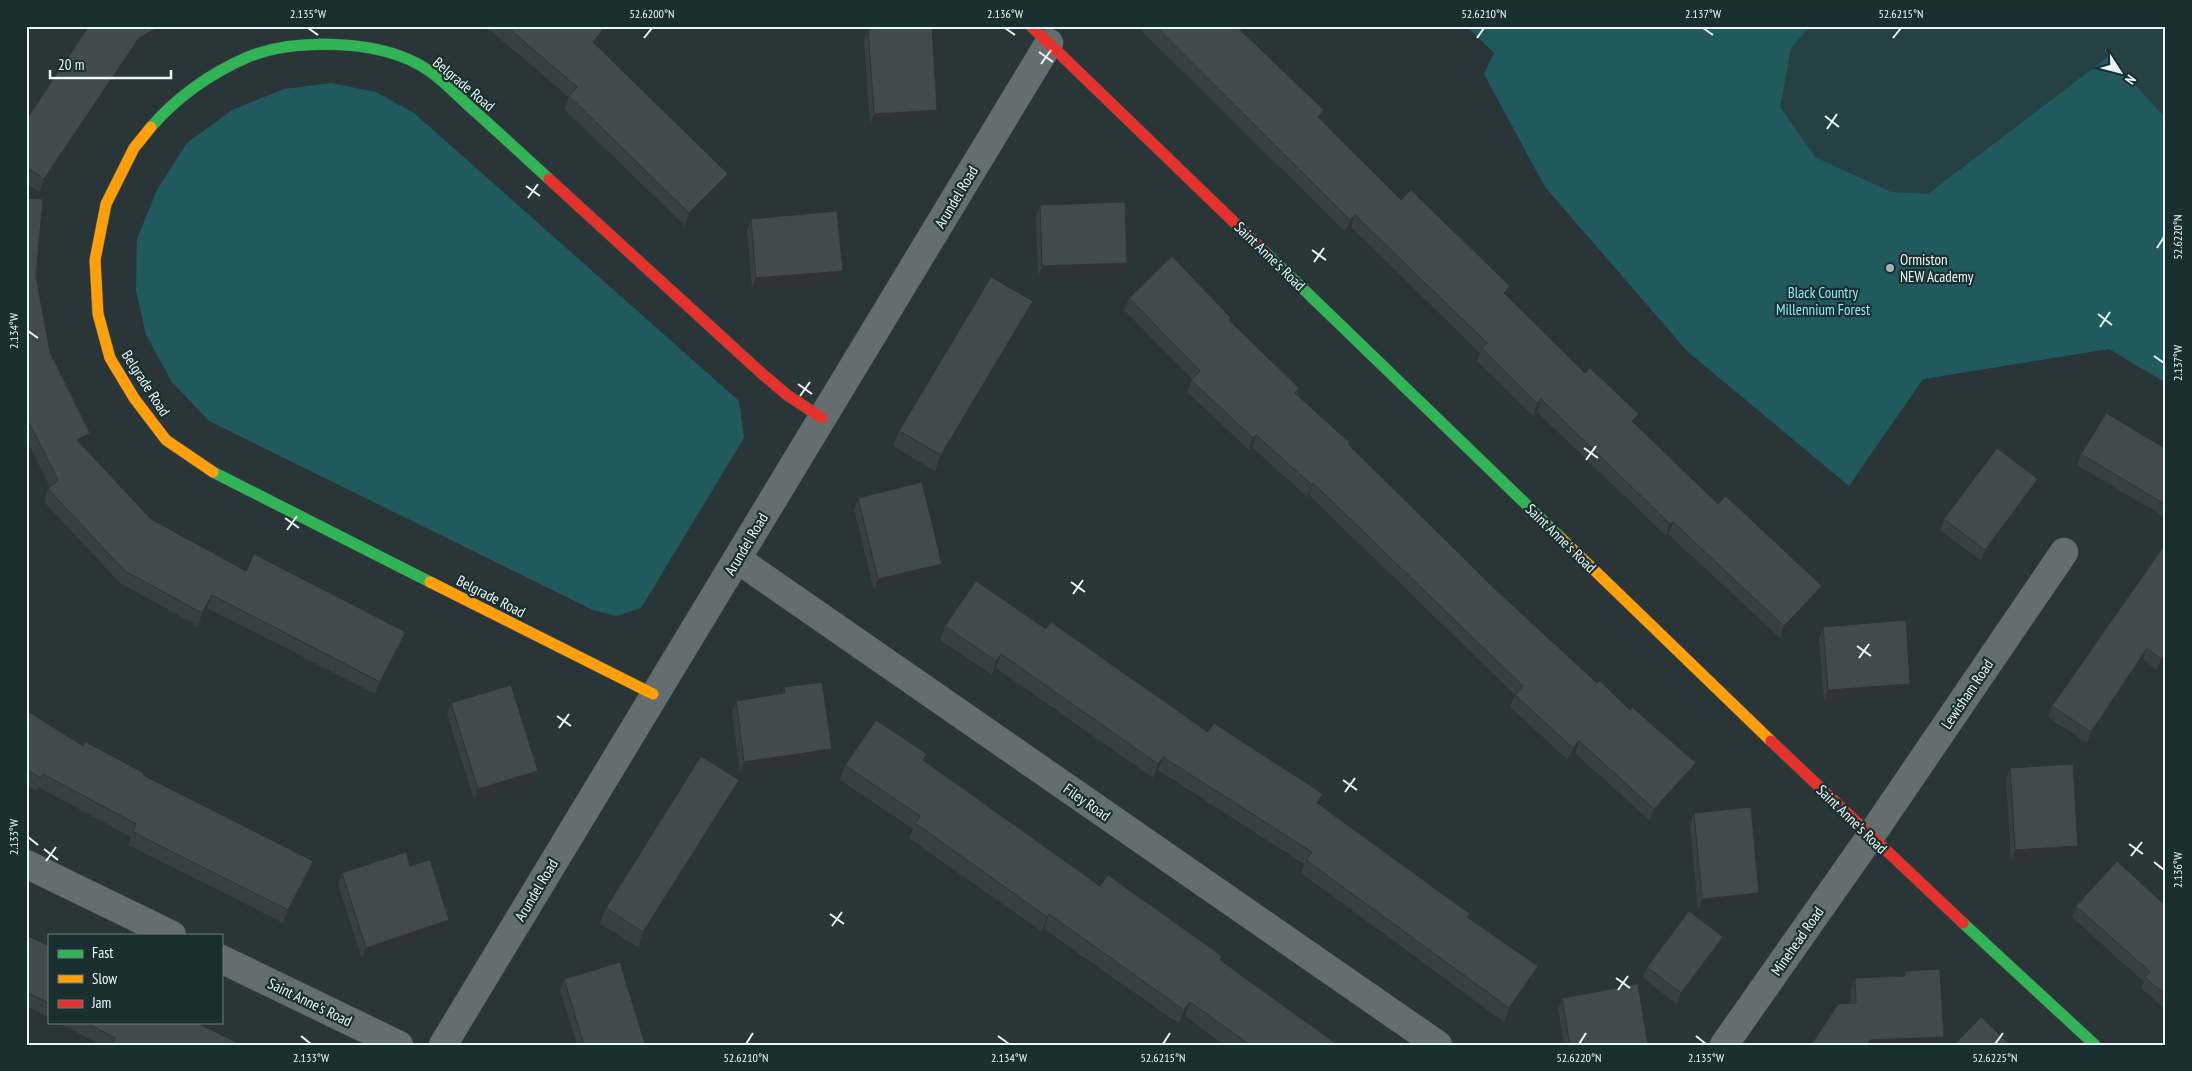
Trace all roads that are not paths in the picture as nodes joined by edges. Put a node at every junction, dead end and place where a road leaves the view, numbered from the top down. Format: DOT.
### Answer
graph roads {
  1 [pos="1040,35"];
  2 [pos="822,418"];
  3 [pos="2064,552"];
  4 [pos="737,559"];
  5 [pos="654,694"];
  6 [pos="1870,837"];
  7 [pos="26,864"];
  8 [pos="170,934"];
  9 [pos="222,959"];
  10 [pos="399,1045"];
  11 [pos="443,1045"];
  12 [pos="1438,1045"];
  13 [pos="1724,1045"];
  14 [pos="2095,1045"];
  1 -- 2 [label="street, Arundel Road"];
  1 -- 6 [label="street, Saint Anne's Road"];
  2 -- 4 [label="street, Arundel Road"];
  2 -- 5 [label="street, Belgrade Road"];
  3 -- 6 [label="street, Lewisham Road"];
  4 -- 5 [label="street, Arundel Road"];
  4 -- 12 [label="street, Filey Road"];
  5 -- 11 [label="street, Arundel Road"];
  6 -- 13 [label="street, Minehead Road"];
  6 -- 14 [label="street, Saint Anne's Road"];
  7 -- 8 [label="street"];
  9 -- 10 [label="street, Saint Anne's Road"];
}
